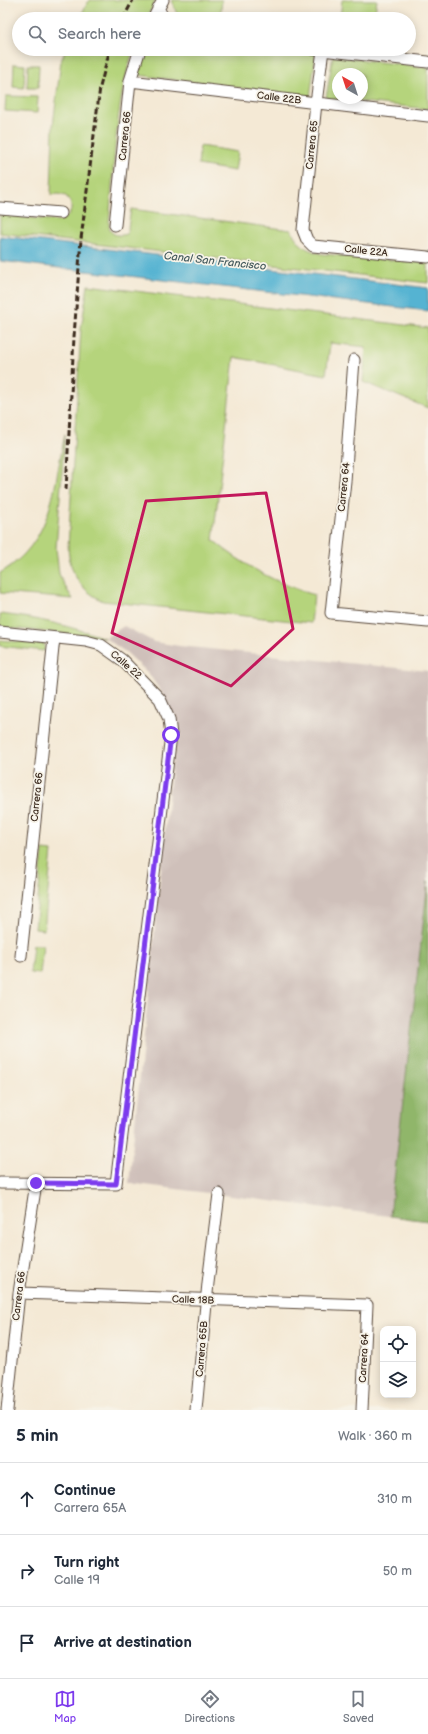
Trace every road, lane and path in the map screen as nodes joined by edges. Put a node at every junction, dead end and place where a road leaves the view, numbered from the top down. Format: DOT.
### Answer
graph roads {
  1 [pos="138,56"];
  2 [pos="318,56"];
  3 [pos="373,56"];
  4 [pos="428,62"];
  5 [pos="130,81"];
  6 [pos="316,103"];
  7 [pos="428,116"];
  8 [pos="0,208"];
  9 [pos="60,213"];
  10 [pos="116,225"];
  11 [pos="307,240"];
  12 [pos="428,257"];
  13 [pos="354,360"];
  14 [pos="428,622"];
  15 [pos="0,632"];
  16 [pos="54,638"];
  17 [pos="21,956"];
  18 [pos="0,1183"];
  19 [pos="36,1183"];
  20 [pos="219,1194"];
  21 [pos="19,1293"];
  22 [pos="206,1301"];
  23 [pos="367,1305"];
  24 [pos="7,1410"];
  25 [pos="196,1410"];
  26 [pos="362,1410"];
  1 -- 5 [label="street, Carrera 66"];
  2 -- 6 [label="street, Carrera 65"];
  3 -- 4 [label="street"];
  5 -- 6 [label="street, Calle 22B"];
  5 -- 10 [label="street, Carrera 66"];
  6 -- 7 [label="street, Calle 22B"];
  6 -- 11 [label="street, Carrera 65"];
  8 -- 9 [label="street"];
  11 -- 12 [label="street, Calle 22A"];
  13 -- 14 [label="street, Carrera 64"];
  15 -- 16 [label="street, Calle 22"];
  16 -- 17 [label="street, Carrera 66"];
  16 -- 19 [label="street, Calle 22"];
  18 -- 19 [label="street"];
  19 -- 21 [label="street, Carrera 66"];
  20 -- 22 [label="street, Carrera 65B"];
  21 -- 22 [label="street, Calle 18B"];
  21 -- 24 [label="street, Carrera 66"];
  22 -- 23 [label="street, Calle 18B"];
  22 -- 25 [label="street, Carrera 65B"];
  23 -- 26 [label="street, Carrera 64"];
}
